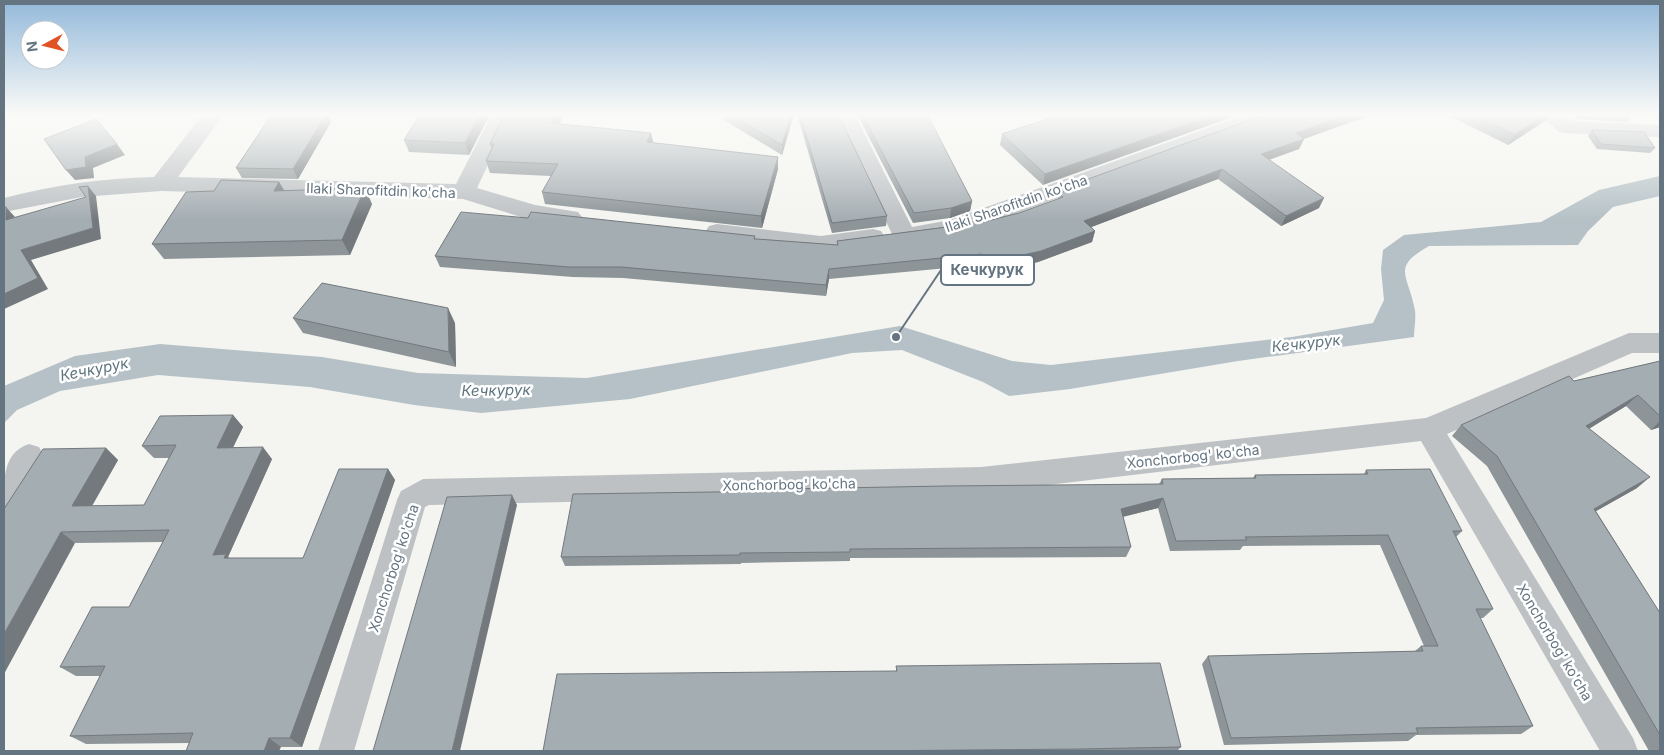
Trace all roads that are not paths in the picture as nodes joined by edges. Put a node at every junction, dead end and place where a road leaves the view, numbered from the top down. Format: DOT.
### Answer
graph roads {
  1 [pos="187,149"];
  2 [pos="485,149"];
  3 [pos="864,149"];
  4 [pos="1169,149"];
  5 [pos="161,184"];
  6 [pos="464,192"];
  7 [pos="4,206"];
  8 [pos="593,219"];
  9 [pos="692,230"];
  10 [pos="904,234"];
  11 [pos="1660,343"];
  12 [pos="1429,430"];
  13 [pos="29,456"];
  14 [pos="4,496"];
  15 [pos="336,751"];
  16 [pos="1620,751"];
  1 -- 5 [label="street"];
  2 -- 6 [label="street"];
  3 -- 10 [label="street"];
  4 -- 10 [label="street, Ilaki Sharofitdin ko'cha"];
  5 -- 6 [label="street, Ilaki Sharofitdin ko'cha"];
  5 -- 7 [label="street, Ilaki Sharofitdin ko'cha"];
  6 -- 8 [label="street, Ilaki Sharofitdin ko'cha"];
  9 -- 10 [label="street, Ilaki Sharofitdin ko'cha"];
  11 -- 12 [label="street, Xonchorbog' ko'cha"];
  12 -- 15 [label="street, Xonchorbog' ko'cha"];
  12 -- 16 [label="street, Xonchorbog' ko'cha"];
  13 -- 14 [label="street"];
}
